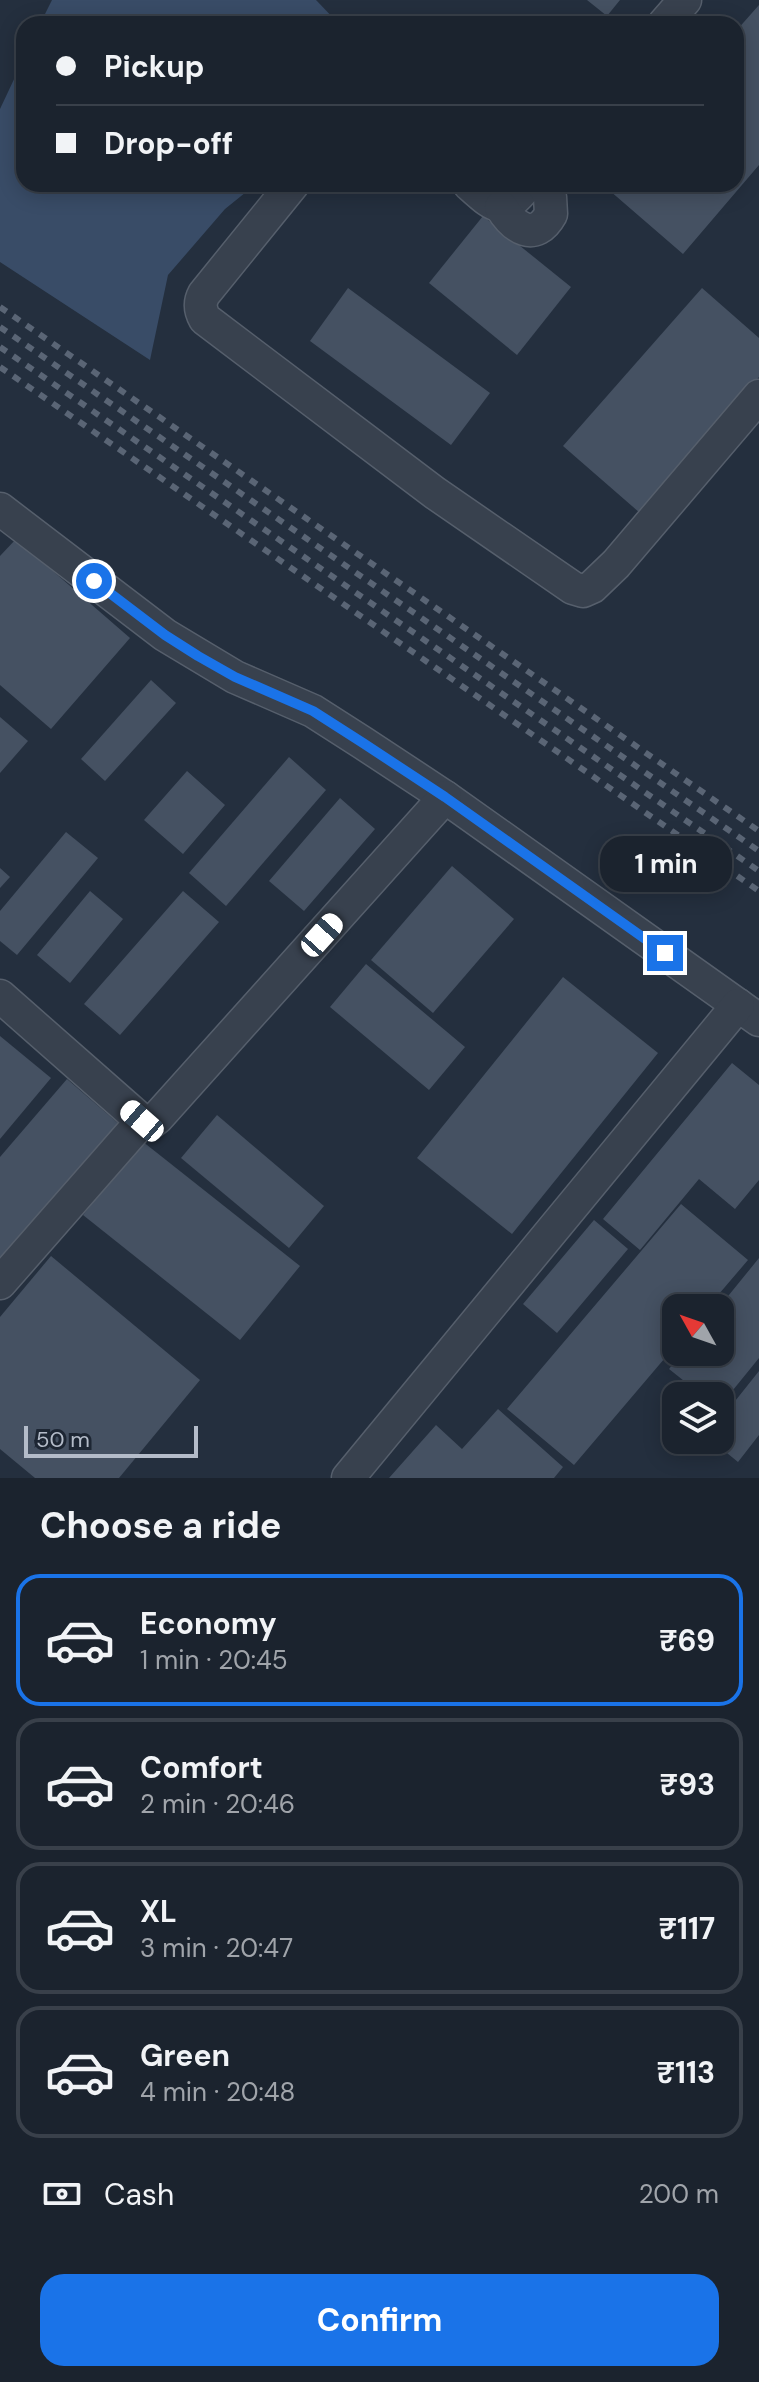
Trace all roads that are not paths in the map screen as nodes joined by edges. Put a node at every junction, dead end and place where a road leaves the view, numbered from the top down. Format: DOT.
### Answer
graph roads {
  1 [pos="685,0"];
  2 [pos="671,16"];
  3 [pos="287,192"];
  4 [pos="478,192"];
  5 [pos="521,192"];
  6 [pos="547,192"];
  7 [pos="501,207"];
  8 [pos="759,396"];
  9 [pos="0,509"];
  10 [pos="445,797"];
  11 [pos="0,996"];
  12 [pos="748,1012"];
  13 [pos="142,1121"];
  14 [pos="0,1283"];
  15 [pos="348,1478"];
  1 -- 2 [label="street"];
  3 -- 8 [label="street"];
  4 -- 7 [label="street"];
  5 -- 7 [label="street"];
  6 -- 7 [label="street"];
  9 -- 10 [label="street"];
  10 -- 12 [label="street"];
  10 -- 13 [label="street"];
  11 -- 13 [label="street"];
  12 -- 15 [label="street"];
  13 -- 14 [label="street"];
}
